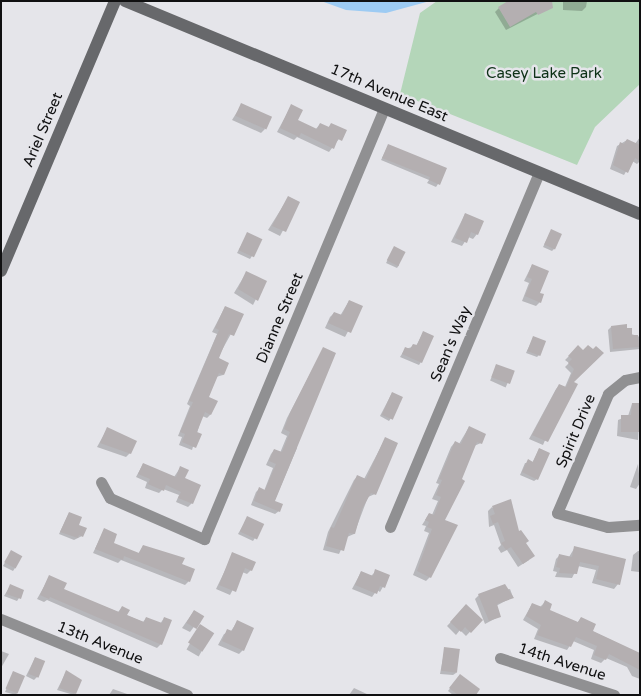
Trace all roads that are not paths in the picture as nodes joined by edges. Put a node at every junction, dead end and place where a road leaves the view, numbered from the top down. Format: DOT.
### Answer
graph roads {
  1 [pos="115,1"];
  2 [pos="125,1"];
  3 [pos="384,108"];
  4 [pos="539,173"];
  5 [pos="640,214"];
  6 [pos="1,271"];
  7 [pos="640,377"];
  8 [pos="101,482"];
  9 [pos="640,525"];
  10 [pos="390,528"];
  11 [pos="1,619"];
  12 [pos="500,658"];
  13 [pos="187,695"];
  14 [pos="614,695"];
  1 -- 6 [label="street, Ariel Street"];
  2 -- 3 [label="street, 17th Avenue East"];
  3 -- 4 [label="street, 17th Avenue East"];
  3 -- 8 [label="street, Dianne Street"];
  4 -- 5 [label="street, 17th Avenue East"];
  4 -- 10 [label="street, Sean's Way"];
  7 -- 9 [label="street, Spirit Drive"];
  11 -- 13 [label="street, 13th Avenue"];
  12 -- 14 [label="street, 14th Avenue"];
}
